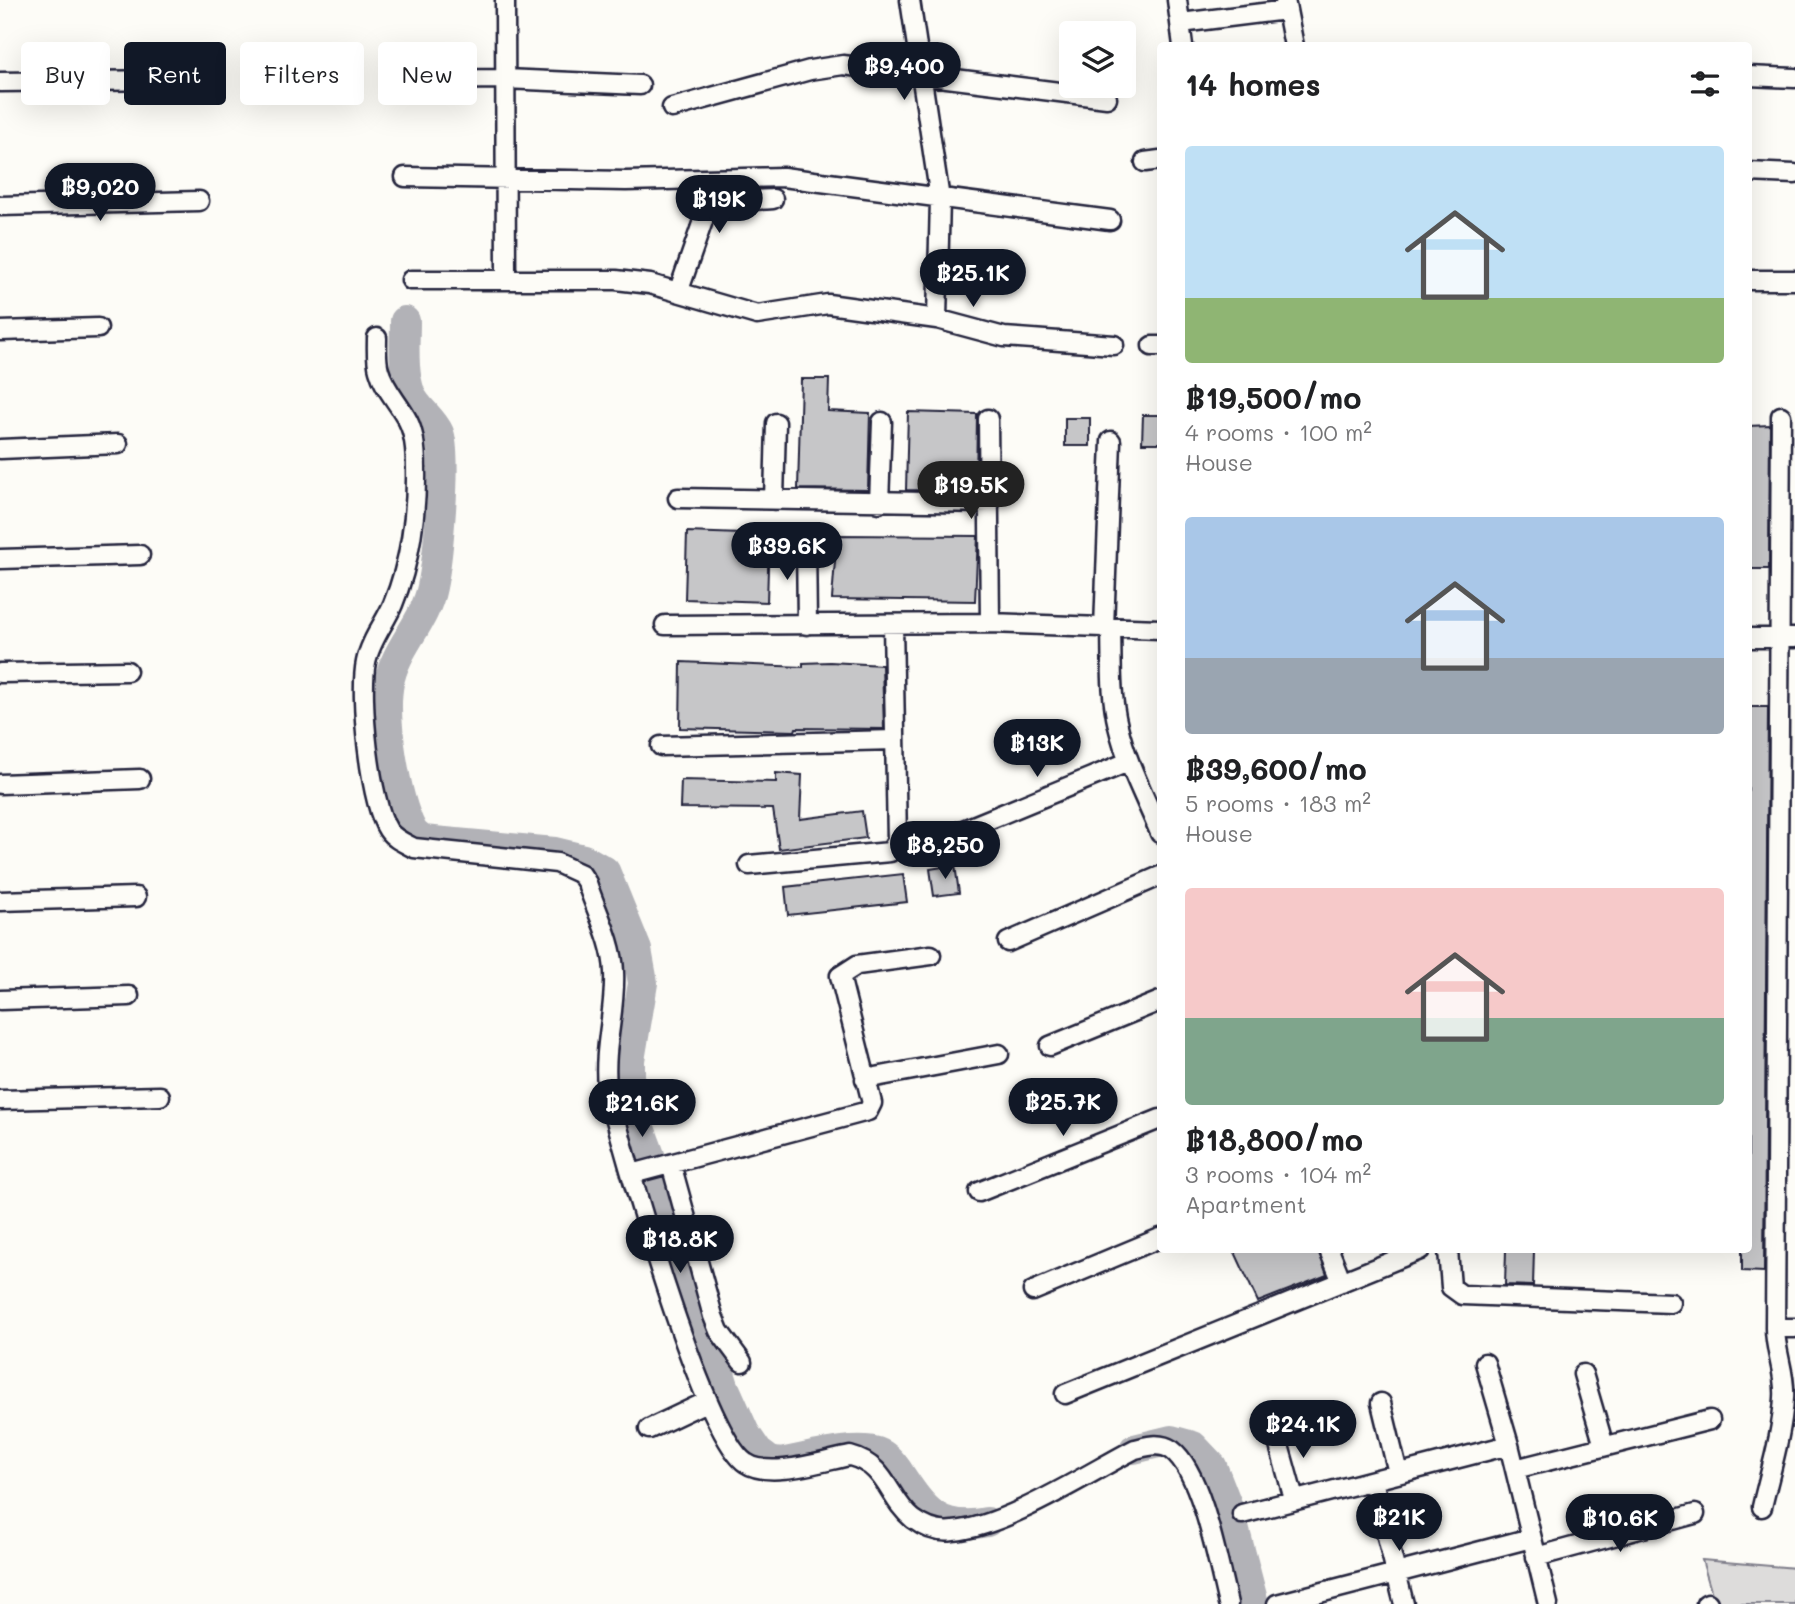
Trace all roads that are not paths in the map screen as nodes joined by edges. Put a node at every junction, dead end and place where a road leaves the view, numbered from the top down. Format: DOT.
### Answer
graph roads {
  1 [pos="505,0"];
  2 [pos="909,0"];
  3 [pos="1177,0"];
  4 [pos="1286,5"];
  5 [pos="1181,23"];
  6 [pos="1183,42"];
  7 [pos="1293,42"];
  8 [pos="919,75"];
  9 [pos="1752,76"];
  10 [pos="1795,78"];
  11 [pos="477,79"];
  12 [pos="505,79"];
  13 [pos="124,81"];
  14 [pos="0,82"];
  15 [pos="640,85"];
  16 [pos="1059,92"];
  17 [pos="672,108"];
  18 [pos="1752,172"];
  19 [pos="1795,174"];
  20 [pos="405,177"];
  21 [pos="505,178"];
  22 [pos="773,199"];
  23 [pos="940,199"];
  24 [pos="199,201"];
  25 [pos="0,206"];
  26 [pos="1110,220"];
  27 [pos="411,280"];
  28 [pos="506,280"];
  29 [pos="1752,280"];
  30 [pos="1795,280"];
  31 [pos="679,290"];
  32 [pos="937,319"];
  33 [pos="98,328"];
  34 [pos="0,331"];
  35 [pos="377,338"];
  36 [pos="1114,345"];
  37 [pos="1781,416"];
  38 [pos="988,419"];
  39 [pos="776,422"];
  40 [pos="882,422"];
  41 [pos="1111,442"];
  42 [pos="118,444"];
  43 [pos="0,449"];
  44 [pos="678,498"];
  45 [pos="774,500"];
  46 [pos="879,503"];
  47 [pos="990,503"];
  48 [pos="806,538"];
  49 [pos="140,555"];
  50 [pos="0,559"];
  51 [pos="990,623"];
  52 [pos="893,624"];
  53 [pos="665,625"];
  54 [pos="807,625"];
  55 [pos="1108,628"];
  56 [pos="1157,629"];
  57 [pos="1752,638"];
  58 [pos="1787,638"];
  59 [pos="127,671"];
  60 [pos="0,673"];
  61 [pos="895,740"];
  62 [pos="661,746"];
  63 [pos="1128,762"];
  64 [pos="139,779"];
  65 [pos="0,784"];
  66 [pos="1154,800"];
  67 [pos="961,831"];
  68 [pos="749,865"];
  69 [pos="1157,877"];
  70 [pos="136,897"];
  71 [pos="0,901"];
  72 [pos="1007,942"];
  73 [pos="931,955"];
  74 [pos="129,996"];
  75 [pos="0,1000"];
  76 [pos="1157,1002"];
  77 [pos="1050,1046"];
  78 [pos="999,1054"];
  79 [pos="865,1079"];
  80 [pos="160,1096"];
  81 [pos="0,1100"];
  82 [pos="1157,1120"];
  83 [pos="669,1164"];
  84 [pos="638,1172"];
  85 [pos="979,1192"];
  86 [pos="1157,1239"];
  87 [pos="1330,1253"];
  88 [pos="1413,1253"];
  89 [pos="1448,1253"];
  90 [pos="1342,1282"];
  91 [pos="1033,1291"];
  92 [pos="1671,1303"];
  93 [pos="1775,1328"];
  94 [pos="1795,1328"];
  95 [pos="742,1362"];
  96 [pos="1485,1363"];
  97 [pos="1583,1374"];
  98 [pos="1065,1394"];
  99 [pos="708,1401"];
  100 [pos="1381,1403"];
  101 [pos="1710,1420"];
  102 [pos="649,1429"];
  103 [pos="1275,1431"];
  104 [pos="1509,1445"];
  105 [pos="1604,1446"];
  106 [pos="1515,1469"];
  107 [pos="1398,1473"];
  108 [pos="1373,1481"];
  109 [pos="1294,1499"];
  110 [pos="1762,1507"];
  111 [pos="1242,1514"];
  112 [pos="1695,1514"];
  113 [pos="1531,1538"];
  114 [pos="1536,1557"];
  115 [pos="1397,1574"];
  116 [pos="1228,1604"];
  117 [pos="1277,1604"];
  118 [pos="1404,1604"];
  119 [pos="1548,1604"];
  1 -- 12 [label="street"];
  2 -- 8 [label="street"];
  3 -- 5 [label="street"];
  4 -- 5 [label="street"];
  4 -- 7 [label="street"];
  5 -- 6 [label="street"];
  8 -- 16 [label="street"];
  8 -- 17 [label="street"];
  8 -- 23 [label="street"];
  9 -- 10 [label="street"];
  11 -- 12 [label="street"];
  12 -- 15 [label="street"];
  12 -- 21 [label="street"];
  13 -- 14 [label="street"];
  18 -- 19 [label="street"];
  20 -- 21 [label="street"];
  21 -- 23 [label="street"];
  21 -- 28 [label="street"];
  22 -- 31 [label="street"];
  23 -- 26 [label="street"];
  23 -- 32 [label="street"];
  24 -- 25 [label="street"];
  27 -- 28 [label="street"];
  28 -- 31 [label="street"];
  29 -- 30 [label="street"];
  31 -- 32 [label="street"];
  32 -- 36 [label="street"];
  33 -- 34 [label="street"];
  35 -- 84 [label="street"];
  37 -- 58 [label="street"];
  38 -- 47 [label="street"];
  39 -- 45 [label="street"];
  40 -- 46 [label="street"];
  41 -- 55 [label="street"];
  42 -- 43 [label="street"];
  44 -- 45 [label="street"];
  45 -- 46 [label="street"];
  46 -- 47 [label="street"];
  47 -- 51 [label="street"];
  48 -- 54 [label="street"];
  49 -- 50 [label="street"];
  51 -- 52 [label="street"];
  51 -- 55 [label="street"];
  52 -- 54 [label="street"];
  52 -- 61 [label="street"];
  53 -- 54 [label="street"];
  55 -- 56 [label="street"];
  55 -- 63 [label="street"];
  57 -- 58 [label="street"];
  58 -- 93 [label="street"];
  59 -- 60 [label="street"];
  61 -- 62 [label="street"];
  61 -- 68 [label="street"];
  63 -- 66 [label="street"];
  63 -- 67 [label="street"];
  64 -- 65 [label="street"];
  69 -- 72 [label="street"];
  70 -- 71 [label="street"];
  73 -- 79 [label="street"];
  74 -- 75 [label="street"];
  76 -- 77 [label="street"];
  78 -- 79 [label="street"];
  79 -- 83 [label="street"];
  80 -- 81 [label="street"];
  82 -- 85 [label="street"];
  83 -- 84 [label="street"];
  83 -- 95 [label="street"];
  84 -- 99 [label="street"];
  86 -- 91 [label="street"];
  87 -- 90 [label="street"];
  88 -- 90 [label="street"];
  89 -- 92 [label="street"];
  90 -- 98 [label="street"];
  93 -- 94 [label="street"];
  93 -- 110 [label="street"];
  96 -- 104 [label="street"];
  97 -- 105 [label="street"];
  99 -- 102 [label="street"];
  99 -- 116 [label="street"];
  100 -- 107 [label="street"];
  101 -- 105 [label="street"];
  103 -- 109 [label="street"];
  104 -- 106 [label="street"];
  104 -- 107 [label="street"];
  105 -- 106 [label="street"];
  106 -- 113 [label="street"];
  107 -- 108 [label="street"];
  108 -- 109 [label="street"];
  108 -- 115 [label="street"];
  109 -- 111 [label="street"];
  112 -- 114 [label="street"];
  113 -- 114 [label="street"];
  113 -- 115 [label="street"];
  114 -- 119 [label="street"];
  115 -- 117 [label="street"];
  115 -- 118 [label="street"];
}
